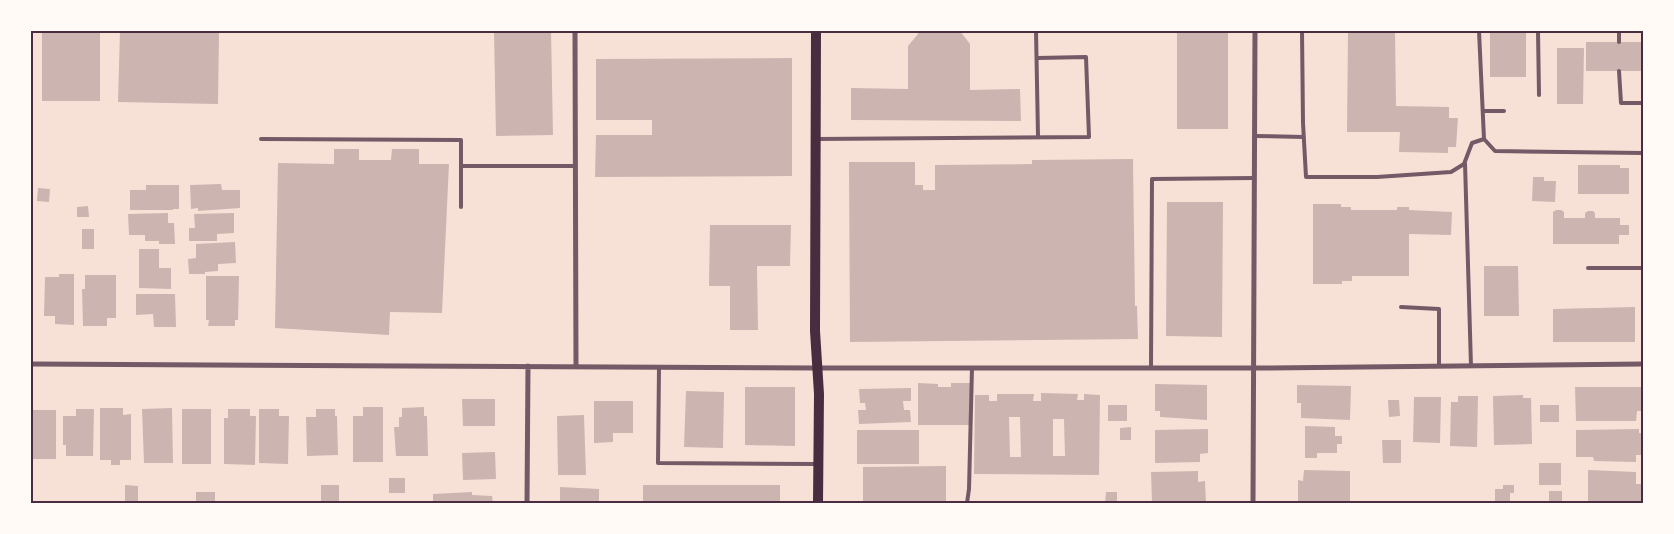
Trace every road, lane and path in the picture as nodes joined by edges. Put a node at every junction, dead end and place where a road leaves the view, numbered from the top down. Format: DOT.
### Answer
graph roads {
  1 [pos="575,31"];
  2 [pos="816,31"];
  3 [pos="1036,31"];
  4 [pos="1255,31"];
  5 [pos="1302,31"];
  6 [pos="1479,31"];
  7 [pos="1538,31"];
  8 [pos="1619,31"];
  9 [pos="1619,42"];
  10 [pos="1036,58"];
  11 [pos="1619,71"];
  12 [pos="1539,95"];
  13 [pos="1643,103"];
  14 [pos="1483,111"];
  15 [pos="1504,111"];
  16 [pos="1038,136"];
  17 [pos="1255,136"];
  18 [pos="1304,137"];
  19 [pos="261,138"];
  20 [pos="816,139"];
  21 [pos="1484,139"];
  22 [pos="1643,153"];
  23 [pos="1465,161"];
  24 [pos="462,166"];
  25 [pos="575,166"];
  26 [pos="1254,178"];
  27 [pos="461,207"];
  28 [pos="1588,268"];
  29 [pos="1643,268"];
  30 [pos="1401,307"];
  31 [pos="31,364"];
  32 [pos="1643,364"];
  33 [pos="528,366"];
  34 [pos="576,366"];
  35 [pos="1439,366"];
  36 [pos="1471,366"];
  37 [pos="659,367"];
  38 [pos="817,368"];
  39 [pos="972,368"];
  40 [pos="1150,368"];
  41 [pos="1254,368"];
  42 [pos="818,464"];
  43 [pos="527,503"];
  44 [pos="818,503"];
  45 [pos="966,503"];
  46 [pos="1254,503"];
  1 -- 25 [label="street"];
  2 -- 20 [label="main road"];
  3 -- 10 [label="lane"];
  4 -- 17 [label="street"];
  5 -- 18 [label="lane"];
  6 -- 14 [label="lane"];
  7 -- 12 [label="lane"];
  8 -- 9 [label="lane"];
  10 -- 16 [label="lane"];
  10 -- 16 [label="lane"];
  11 -- 13 [label="lane"];
  14 -- 15 [label="lane"];
  14 -- 21 [label="lane"];
  16 -- 20 [label="lane"];
  17 -- 18 [label="lane"];
  17 -- 26 [label="street"];
  18 -- 23 [label="lane"];
  19 -- 24 [label="lane"];
  20 -- 38 [label="main road"];
  21 -- 22 [label="lane"];
  21 -- 23 [label="lane"];
  23 -- 36 [label="lane"];
  24 -- 25 [label="lane"];
  24 -- 27 [label="lane"];
  25 -- 34 [label="street"];
  26 -- 40 [label="lane"];
  26 -- 41 [label="street"];
  28 -- 29 [label="lane"];
  30 -- 35 [label="lane"];
  31 -- 33 [label="street"];
  32 -- 36 [label="street"];
  33 -- 34 [label="street"];
  33 -- 43 [label="street"];
  34 -- 37 [label="street"];
  35 -- 36 [label="street"];
  35 -- 41 [label="street"];
  37 -- 38 [label="street"];
  37 -- 42 [label="lane"];
  38 -- 39 [label="street"];
  38 -- 42 [label="main road"];
  39 -- 40 [label="street"];
  39 -- 45 [label="lane"];
  40 -- 41 [label="street"];
  41 -- 46 [label="street"];
  42 -- 44 [label="main road"];
}
